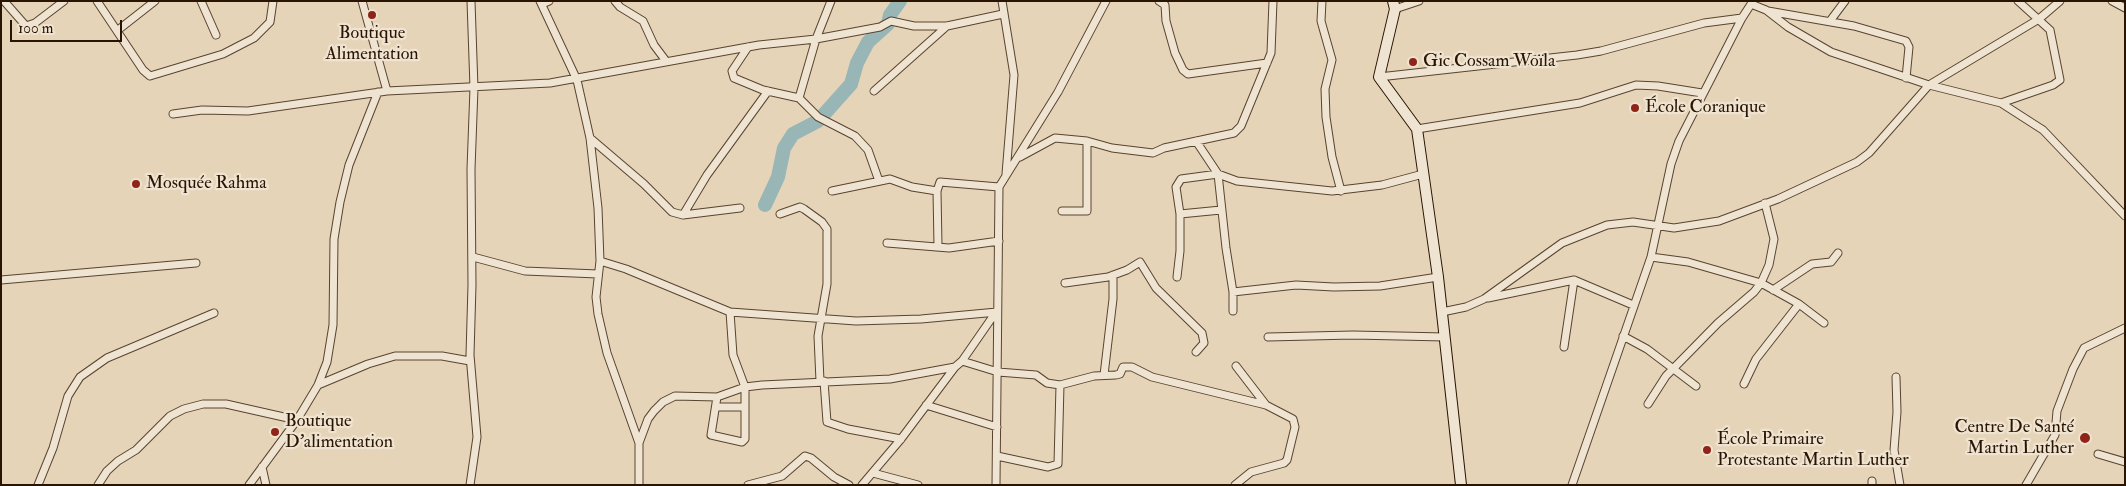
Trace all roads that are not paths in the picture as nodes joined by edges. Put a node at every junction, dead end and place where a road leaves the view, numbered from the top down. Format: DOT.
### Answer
graph roads {
  1 [pos="4,1"];
  2 [pos="64,1"];
  3 [pos="97,1"];
  4 [pos="155,1"];
  5 [pos="201,1"];
  6 [pos="273,1"];
  7 [pos="362,1"];
  8 [pos="471,1"];
  9 [pos="549,1"];
  10 [pos="615,1"];
  11 [pos="831,1"];
  12 [pos="1002,1"];
  13 [pos="1106,1"];
  14 [pos="1159,1"];
  15 [pos="1273,1"];
  16 [pos="1322,1"];
  17 [pos="1419,1"];
  18 [pos="1845,1"];
  19 [pos="2018,1"];
  20 [pos="2060,1"];
  21 [pos="2112,1"];
  22 [pos="541,2"];
  23 [pos="1752,2"];
  24 [pos="1394,5"];
  25 [pos="2125,8"];
  26 [pos="1766,10"];
  27 [pos="1003,14"];
  28 [pos="1742,18"];
  29 [pos="2039,19"];
  30 [pos="1830,21"];
  31 [pos="947,26"];
  32 [pos="118,30"];
  33 [pos="216,35"];
  34 [pos="816,39"];
  35 [pos="748,47"];
  36 [pos="666,61"];
  37 [pos="1267,63"];
  38 [pos="1379,76"];
  39 [pos="1906,78"];
  40 [pos="577,80"];
  41 [pos="1928,85"];
  42 [pos="474,88"];
  43 [pos="388,91"];
  44 [pos="874,91"];
  45 [pos="378,92"];
  46 [pos="768,92"];
  47 [pos="1702,94"];
  48 [pos="799,98"];
  49 [pos="2001,103"];
  50 [pos="173,114"];
  51 [pos="1417,129"];
  52 [pos="590,138"];
  53 [pos="1086,141"];
  54 [pos="1196,141"];
  55 [pos="1017,158"];
  56 [pos="1006,174"];
  57 [pos="1218,174"];
  58 [pos="1424,174"];
  59 [pos="879,180"];
  60 [pos="999,187"];
  61 [pos="832,191"];
  62 [pos="937,191"];
  63 [pos="1341,191"];
  64 [pos="1766,202"];
  65 [pos="740,208"];
  66 [pos="1062,210"];
  67 [pos="1221,210"];
  68 [pos="780,214"];
  69 [pos="1180,214"];
  70 [pos="683,215"];
  71 [pos="2125,216"];
  72 [pos="1660,226"];
  73 [pos="998,241"];
  74 [pos="887,243"];
  75 [pos="938,246"];
  76 [pos="1838,253"];
  77 [pos="473,257"];
  78 [pos="1651,257"];
  79 [pos="600,261"];
  80 [pos="196,263"];
  81 [pos="598,274"];
  82 [pos="1112,275"];
  83 [pos="1177,277"];
  84 [pos="1438,277"];
  85 [pos="1,280"];
  86 [pos="1574,280"];
  87 [pos="1065,283"];
  88 [pos="1761,283"];
  89 [pos="1773,290"];
  90 [pos="1233,292"];
  91 [pos="1484,299"];
  92 [pos="1799,304"];
  93 [pos="1633,305"];
  94 [pos="1233,311"];
  95 [pos="214,312"];
  96 [pos="730,312"];
  97 [pos="997,312"];
  98 [pos="1442,312"];
  99 [pos="819,318"];
  100 [pos="1824,323"];
  101 [pos="2125,328"];
  102 [pos="1622,336"];
  103 [pos="1445,337"];
  104 [pos="1268,338"];
  105 [pos="1564,347"];
  106 [pos="1196,352"];
  107 [pos="470,361"];
  108 [pos="962,361"];
  109 [pos="1236,366"];
  110 [pos="955,367"];
  111 [pos="1673,369"];
  112 [pos="998,372"];
  113 [pos="1104,375"];
  114 [pos="1896,378"];
  115 [pos="822,381"];
  116 [pos="1744,384"];
  117 [pos="318,385"];
  118 [pos="1060,385"];
  119 [pos="1696,386"];
  120 [pos="745,387"];
  121 [pos="717,397"];
  122 [pos="1648,404"];
  123 [pos="926,405"];
  124 [pos="1266,405"];
  125 [pos="745,406"];
  126 [pos="716,407"];
  127 [pos="297,420"];
  128 [pos="997,427"];
  129 [pos="901,439"];
  130 [pos="639,443"];
  131 [pos="2098,454"];
  132 [pos="997,456"];
  133 [pos="2125,462"];
  134 [pos="262,467"];
  135 [pos="873,473"];
  136 [pos="38,485"];
  137 [pos="98,485"];
  138 [pos="249,485"];
  139 [pos="266,485"];
  140 [pos="470,485"];
  141 [pos="639,485"];
  142 [pos="748,485"];
  143 [pos="849,485"];
  144 [pos="862,485"];
  145 [pos="918,485"];
  146 [pos="996,485"];
  147 [pos="1235,485"];
  148 [pos="1461,485"];
  149 [pos="1572,485"];
  150 [pos="1900,485"];
  151 [pos="2026,485"];
  1 -- 2 [label="street"];
  3 -- 32 [label="street"];
  4 -- 32 [label="street"];
  5 -- 33 [label="street"];
  6 -- 32 [label="street"];
  7 -- 43 [label="street"];
  8 -- 42 [label="street"];
  9 -- 22 [label="street"];
  10 -- 36 [label="street"];
  11 -- 34 [label="street"];
  12 -- 27 [label="street"];
  13 -- 55 [label="street"];
  14 -- 37 [label="street"];
  15 -- 37 [label="street"];
  16 -- 63 [label="street"];
  17 -- 24 [label="street"];
  18 -- 30 [label="street"];
  19 -- 29 [label="street"];
  20 -- 29 [label="street"];
  21 -- 25 [label="street"];
  22 -- 40 [label="street"];
  23 -- 26 [label="street"];
  23 -- 28 [label="street"];
  24 -- 38 [label="main road"];
  26 -- 30 [label="street"];
  26 -- 39 [label="street"];
  27 -- 31 [label="street"];
  27 -- 56 [label="street"];
  28 -- 38 [label="street"];
  28 -- 47 [label="street"];
  29 -- 41 [label="street"];
  29 -- 49 [label="street"];
  30 -- 39 [label="street"];
  31 -- 34 [label="street"];
  31 -- 44 [label="street"];
  34 -- 35 [label="street"];
  34 -- 48 [label="street"];
  35 -- 36 [label="street"];
  35 -- 46 [label="street"];
  36 -- 40 [label="street"];
  37 -- 54 [label="street"];
  38 -- 51 [label="main road"];
  39 -- 41 [label="street"];
  40 -- 42 [label="street"];
  40 -- 52 [label="street"];
  41 -- 49 [label="street"];
  41 -- 64 [label="street"];
  42 -- 43 [label="street"];
  42 -- 77 [label="street"];
  43 -- 45 [label="street"];
  45 -- 50 [label="street"];
  45 -- 117 [label="street"];
  46 -- 48 [label="street"];
  46 -- 70 [label="street"];
  47 -- 51 [label="street"];
  47 -- 72 [label="street"];
  48 -- 59 [label="street"];
  49 -- 71 [label="street"];
  51 -- 58 [label="main road"];
  52 -- 70 [label="street"];
  52 -- 79 [label="street"];
  53 -- 54 [label="street"];
  53 -- 55 [label="street"];
  53 -- 66 [label="street"];
  54 -- 57 [label="street"];
  55 -- 56 [label="street"];
  56 -- 60 [label="street"];
  57 -- 63 [label="street"];
  57 -- 67 [label="street"];
  57 -- 69 [label="street"];
  58 -- 63 [label="street"];
  58 -- 84 [label="main road"];
  59 -- 61 [label="street"];
  59 -- 62 [label="street"];
  60 -- 62 [label="street"];
  60 -- 73 [label="street"];
  62 -- 75 [label="street"];
  64 -- 72 [label="street"];
  64 -- 88 [label="street"];
  65 -- 70 [label="street"];
  67 -- 69 [label="street"];
  67 -- 90 [label="street"];
  68 -- 99 [label="street"];
  69 -- 83 [label="street"];
  72 -- 78 [label="street"];
  72 -- 91 [label="street"];
  73 -- 75 [label="street"];
  73 -- 97 [label="street"];
  74 -- 75 [label="street"];
  76 -- 89 [label="street"];
  77 -- 81 [label="street"];
  77 -- 107 [label="street"];
  78 -- 88 [label="street"];
  78 -- 93 [label="street"];
  79 -- 81 [label="street"];
  79 -- 96 [label="street"];
  80 -- 85 [label="street"];
  81 -- 130 [label="street"];
  82 -- 87 [label="street"];
  82 -- 106 [label="street"];
  82 -- 113 [label="street"];
  84 -- 90 [label="street"];
  84 -- 98 [label="main road"];
  86 -- 91 [label="street"];
  86 -- 93 [label="street"];
  86 -- 105 [label="street"];
  88 -- 89 [label="street"];
  88 -- 111 [label="street"];
  89 -- 92 [label="street"];
  90 -- 94 [label="street"];
  91 -- 98 [label="street"];
  92 -- 100 [label="street"];
  92 -- 116 [label="street"];
  93 -- 102 [label="street"];
  95 -- 136 [label="street"];
  96 -- 99 [label="street"];
  96 -- 120 [label="street"];
  97 -- 99 [label="street"];
  97 -- 108 [label="street"];
  97 -- 112 [label="street"];
  98 -- 103 [label="main road"];
  99 -- 115 [label="street"];
  101 -- 151 [label="street"];
  102 -- 111 [label="street"];
  102 -- 149 [label="street"];
  103 -- 104 [label="street"];
  103 -- 148 [label="main road"];
  107 -- 117 [label="street"];
  107 -- 140 [label="street"];
  108 -- 110 [label="street"];
  108 -- 112 [label="street"];
  109 -- 124 [label="street"];
  110 -- 115 [label="street"];
  110 -- 123 [label="street"];
  111 -- 119 [label="street"];
  111 -- 122 [label="street"];
  112 -- 118 [label="street"];
  112 -- 128 [label="street"];
  113 -- 118 [label="street"];
  113 -- 124 [label="street"];
  114 -- 150 [label="street"];
  115 -- 120 [label="street"];
  115 -- 129 [label="street"];
  117 -- 127 [label="street"];
  118 -- 132 [label="street"];
  120 -- 121 [label="street"];
  120 -- 125 [label="street"];
  121 -- 126 [label="street"];
  121 -- 130 [label="street"];
  123 -- 128 [label="street"];
  123 -- 129 [label="street"];
  124 -- 147 [label="street"];
  125 -- 126 [label="street"];
  125 -- 126 [label="street"];
  127 -- 134 [label="street"];
  127 -- 137 [label="street"];
  128 -- 132 [label="street"];
  129 -- 135 [label="street"];
  130 -- 141 [label="street"];
  131 -- 133 [label="street"];
  132 -- 146 [label="street"];
  134 -- 138 [label="street"];
  134 -- 139 [label="street"];
  135 -- 144 [label="street"];
  135 -- 145 [label="street"];
  142 -- 143 [label="street"];
}
